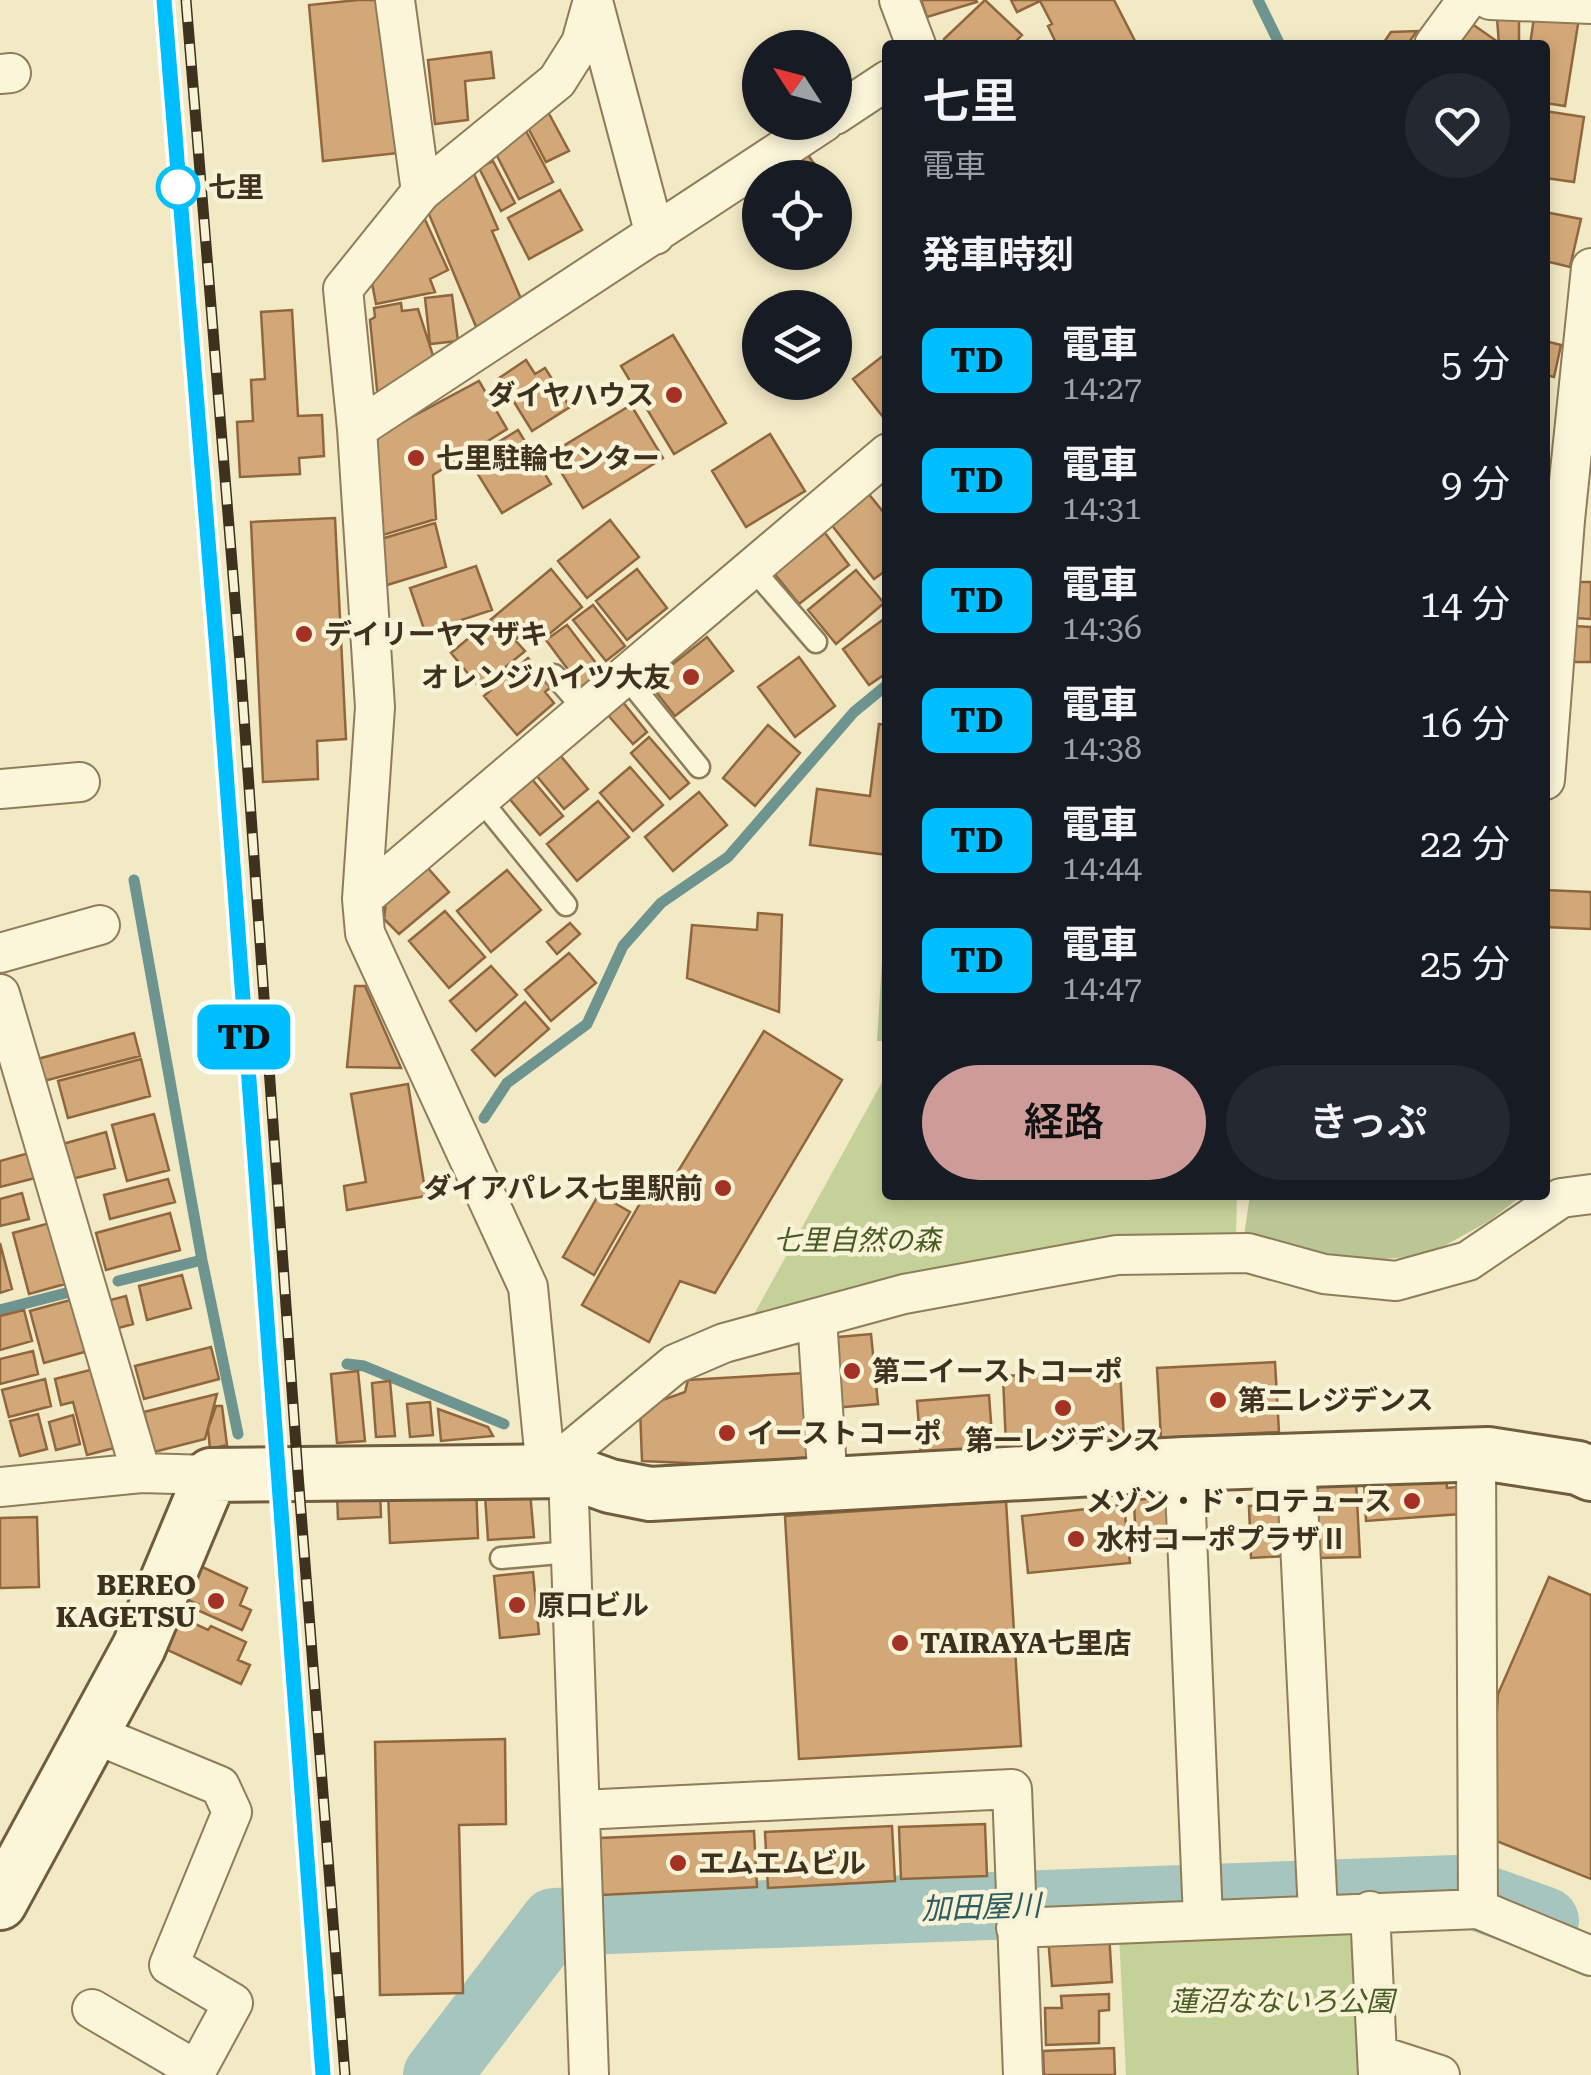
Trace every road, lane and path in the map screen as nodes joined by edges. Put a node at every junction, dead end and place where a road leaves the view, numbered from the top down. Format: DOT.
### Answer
graph roads {
  1 [pos="395,0"];
  2 [pos="899,0"];
  3 [pos="1467,0"];
  4 [pos="1490,0"];
  5 [pos="593,3"];
  6 [pos="1591,4"];
  7 [pos="914,40"];
  8 [pos="1438,40"];
  9 [pos="882,84"];
  10 [pos="852,104"];
  11 [pos="797,140"];
  12 [pos="421,192"];
  13 [pos="656,235"];
  14 [pos="1591,268"];
  15 [pos="1588,338"];
  16 [pos="1562,399"];
  17 [pos="358,429"];
  18 [pos="882,458"];
  19 [pos="1578,520"];
  20 [pos="752,568"];
  21 [pos="816,642"];
  22 [pos="554,675"];
  23 [pos="625,676"];
  24 [pos="585,710"];
  25 [pos="1550,741"];
  26 [pos="699,767"];
  27 [pos="80,782"];
  28 [pos="0,788"];
  29 [pos="480,799"];
  30 [pos="362,899"];
  31 [pos="566,905"];
  32 [pos="100,924"];
  33 [pos="0,953"];
  34 [pos="0,994"];
  35 [pos="1591,1194"];
  36 [pos="816,1318"];
  37 [pos="1476,1455"];
  38 [pos="1296,1460"];
  39 [pos="1184,1464"];
  40 [pos="557,1470"];
  41 [pos="141,1473"];
  42 [pos="1591,1474"];
  43 [pos="212,1475"];
  44 [pos="828,1485"];
  45 [pos="0,1487"];
  46 [pos="571,1552"];
  47 [pos="501,1558"];
  48 [pos="92,1734"];
  49 [pos="581,1810"];
  50 [pos="0,1904"];
  51 [pos="1478,1909"];
  52 [pos="1370,1911"];
  53 [pos="1015,1912"];
  54 [pos="1318,1914"];
  55 [pos="1203,1918"];
  56 [pos="1591,1956"];
  57 [pos="92,2008"];
  58 [pos="1378,2065"];
  59 [pos="195,2072"];
  60 [pos="589,2075"];
  61 [pos="1023,2075"];
  62 [pos="1440,2075"];
  1 -- 12 [label="street"];
  2 -- 7 [label="street"];
  3 -- 8 [label="street"];
  4 -- 6 [label="street"];
  5 -- 12 [label="street"];
  5 -- 13 [label="street"];
  9 -- 10 [label="street"];
  11 -- 13 [label="street"];
  12 -- 17 [label="street"];
  13 -- 17 [label="street"];
  14 -- 15 [label="street"];
  15 -- 16 [label="street"];
  16 -- 19 [label="street"];
  17 -- 30 [label="street"];
  18 -- 20 [label="street"];
  19 -- 25 [label="street"];
  20 -- 21 [label="lane"];
  20 -- 23 [label="street"];
  22 -- 24 [label="lane"];
  23 -- 24 [label="street"];
  23 -- 26 [label="lane"];
  24 -- 29 [label="street"];
  27 -- 28 [label="street"];
  29 -- 30 [label="street"];
  29 -- 31 [label="lane"];
  30 -- 40 [label="street"];
  32 -- 33 [label="street"];
  34 -- 41 [label="street"];
  35 -- 36 [label="street"];
  36 -- 40 [label="street"];
  36 -- 44 [label="street"];
  37 -- 38 [label="street"];
  37 -- 42 [label="street"];
  37 -- 51 [label="street"];
  38 -- 39 [label="street"];
  38 -- 54 [label="street"];
  39 -- 44 [label="street"];
  39 -- 55 [label="street"];
  40 -- 43 [label="street"];
  40 -- 44 [label="street"];
  40 -- 46 [label="street"];
  41 -- 43 [label="street"];
  41 -- 45 [label="street"];
  43 -- 48 [label="street"];
  46 -- 47 [label="lane"];
  46 -- 49 [label="street"];
  48 -- 50 [label="street"];
  48 -- 59 [label="street"];
  49 -- 53 [label="street"];
  49 -- 60 [label="street"];
  51 -- 52 [label="street"];
  51 -- 56 [label="street"];
  52 -- 54 [label="street"];
  52 -- 58 [label="street"];
  53 -- 55 [label="street"];
  53 -- 61 [label="street"];
  54 -- 55 [label="street"];
  57 -- 59 [label="street"];
  58 -- 62 [label="street"];
}
